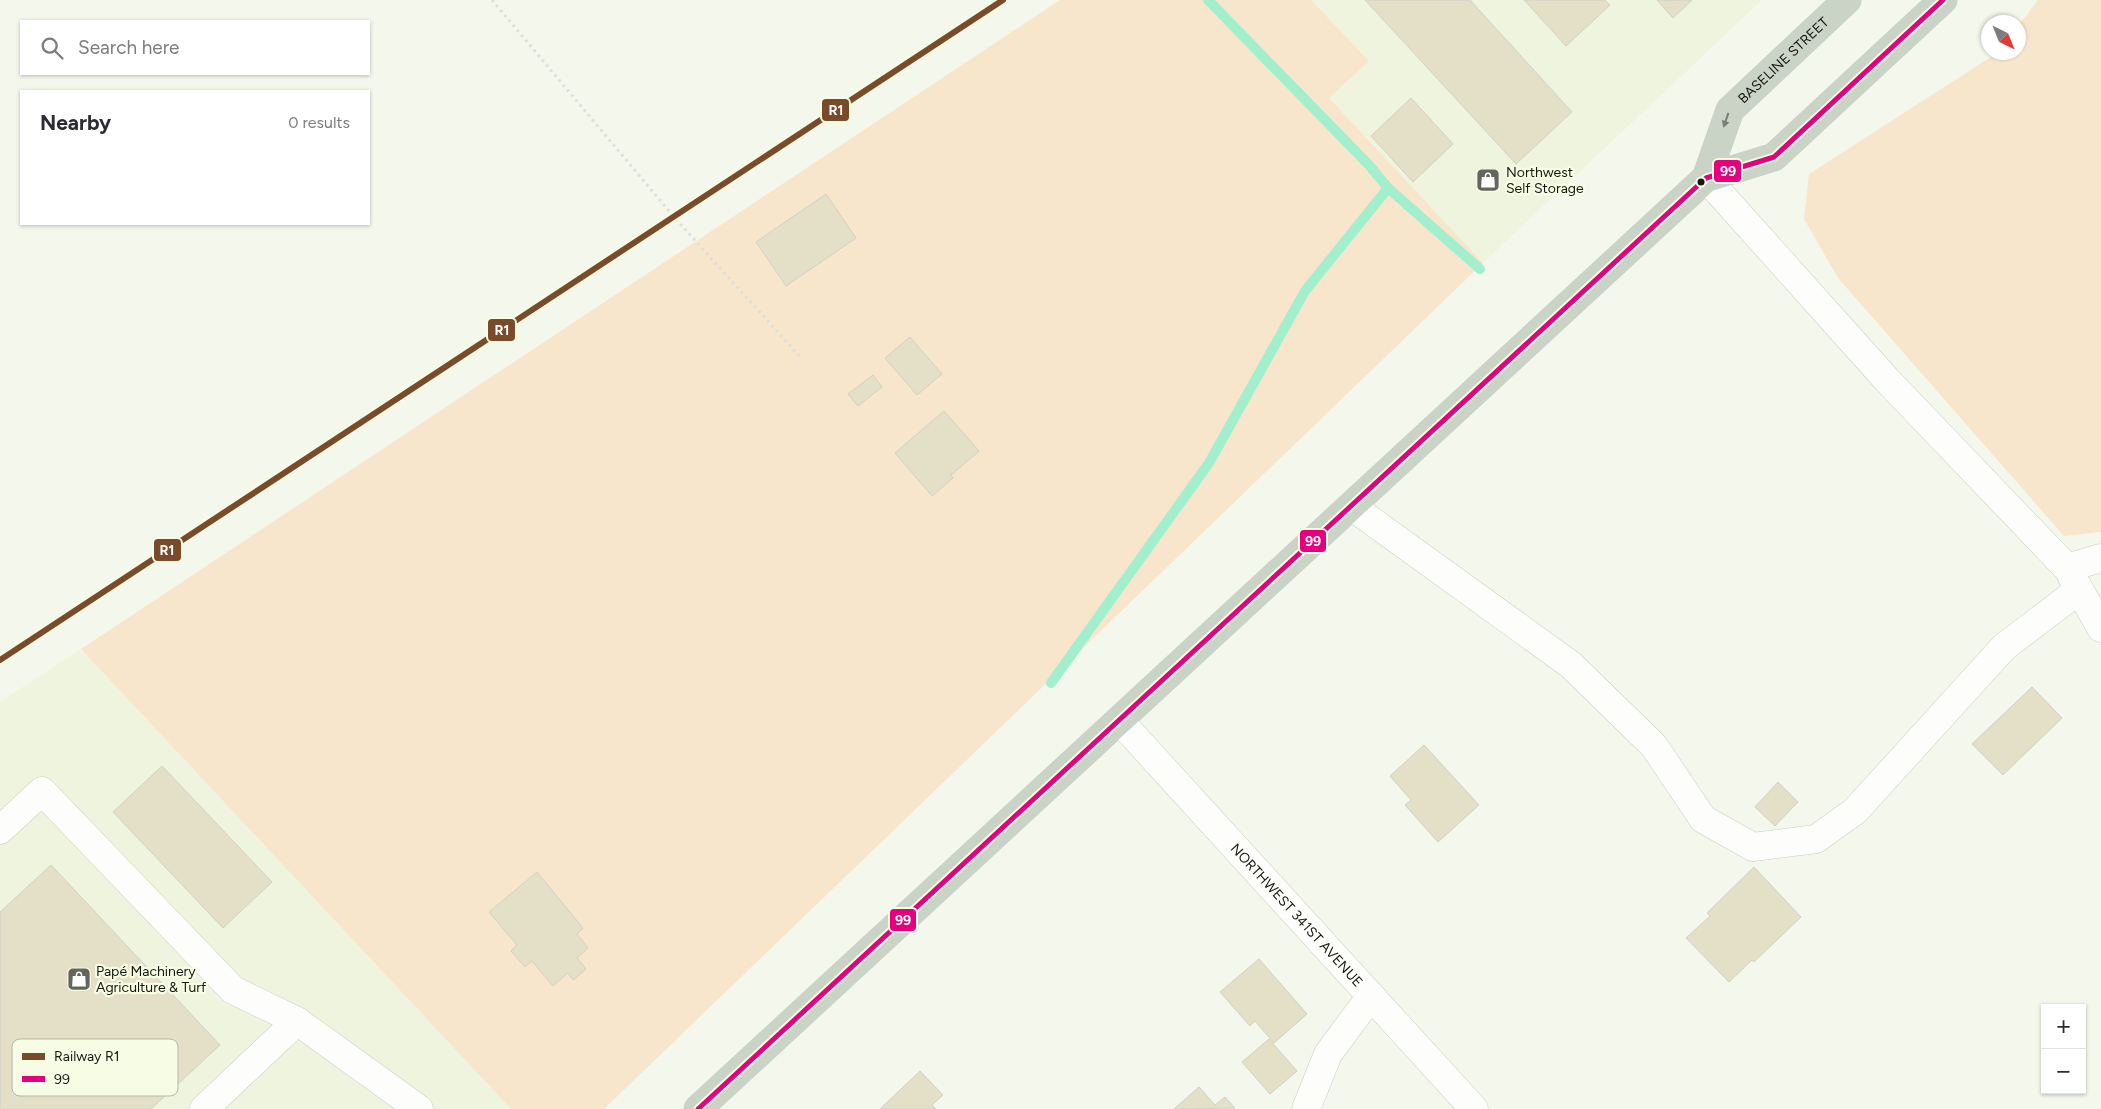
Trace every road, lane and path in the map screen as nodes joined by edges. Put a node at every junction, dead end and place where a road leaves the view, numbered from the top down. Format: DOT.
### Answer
graph roads {
  1 [pos="492,0"];
  2 [pos="1848,0"];
  3 [pos="1943,0"];
  4 [pos="1706,178"];
  5 [pos="802,359"];
  6 [pos="1351,506"];
  7 [pos="2101,558"];
  8 [pos="2073,579"];
  9 [pos="2101,628"];
  10 [pos="1119,720"];
  11 [pos="0,830"];
  12 [pos="1371,996"];
  13 [pos="297,1021"];
  14 [pos="204,1109"];
  15 [pos="419,1109"];
  16 [pos="698,1109"];
  17 [pos="1306,1109"];
  18 [pos="1474,1109"];
  1 -- 5 [label="path"];
  2 -- 4 [label="highway, BASELINE STREET, one-way"];
  3 -- 4 [label="highway"];
  4 -- 6 [label="highway"];
  4 -- 8 [label="street"];
  6 -- 8 [label="street"];
  6 -- 10 [label="highway"];
  7 -- 8 [label="street"];
  8 -- 9 [label="street"];
  10 -- 12 [label="street, NORTHWEST 341ST AVENUE"];
  10 -- 16 [label="highway"];
  11 -- 13 [label="street"];
  12 -- 17 [label="street"];
  12 -- 18 [label="street, NORTHWEST 341ST AVENUE"];
  13 -- 14 [label="street"];
  13 -- 15 [label="street"];
}
